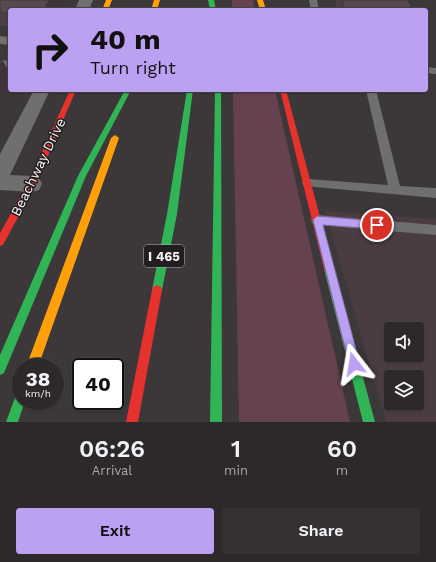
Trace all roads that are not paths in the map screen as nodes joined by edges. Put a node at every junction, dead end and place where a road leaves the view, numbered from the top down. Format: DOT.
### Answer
graph roads {
  1 [pos="41,92"];
  2 [pos="72,92"];
  3 [pos="127,92"];
  4 [pos="131,92"];
  5 [pos="190,92"];
  6 [pos="218,92"];
  7 [pos="284,92"];
  8 [pos="372,92"];
  9 [pos="0,174"];
  10 [pos="0,182"];
  11 [pos="308,183"];
  12 [pos="32,184"];
  13 [pos="395,190"];
  14 [pos="436,193"];
  15 [pos="317,220"];
  16 [pos="436,230"];
  17 [pos="0,242"];
  18 [pos="35,358"];
  19 [pos="0,369"];
  20 [pos="16,410"];
  21 [pos="12,422"];
  22 [pos="132,422"];
  23 [pos="216,422"];
  24 [pos="369,422"];
  1 -- 9 [label="street"];
  2 -- 12 [label="main road, Beachway Drive"];
  3 -- 19 [label="main road"];
  4 -- 18 [label="main road"];
  5 -- 22 [label="main road, I 465"];
  6 -- 23 [label="main road"];
  7 -- 11 [label="main road"];
  8 -- 13 [label="lane"];
  10 -- 12 [label="street"];
  11 -- 13 [label="lane"];
  11 -- 15 [label="main road"];
  12 -- 17 [label="main road, Beachway Drive"];
  13 -- 14 [label="lane"];
  15 -- 16 [label="lane"];
  15 -- 24 [label="main road"];
  20 -- 21 [label="main road"];
}
